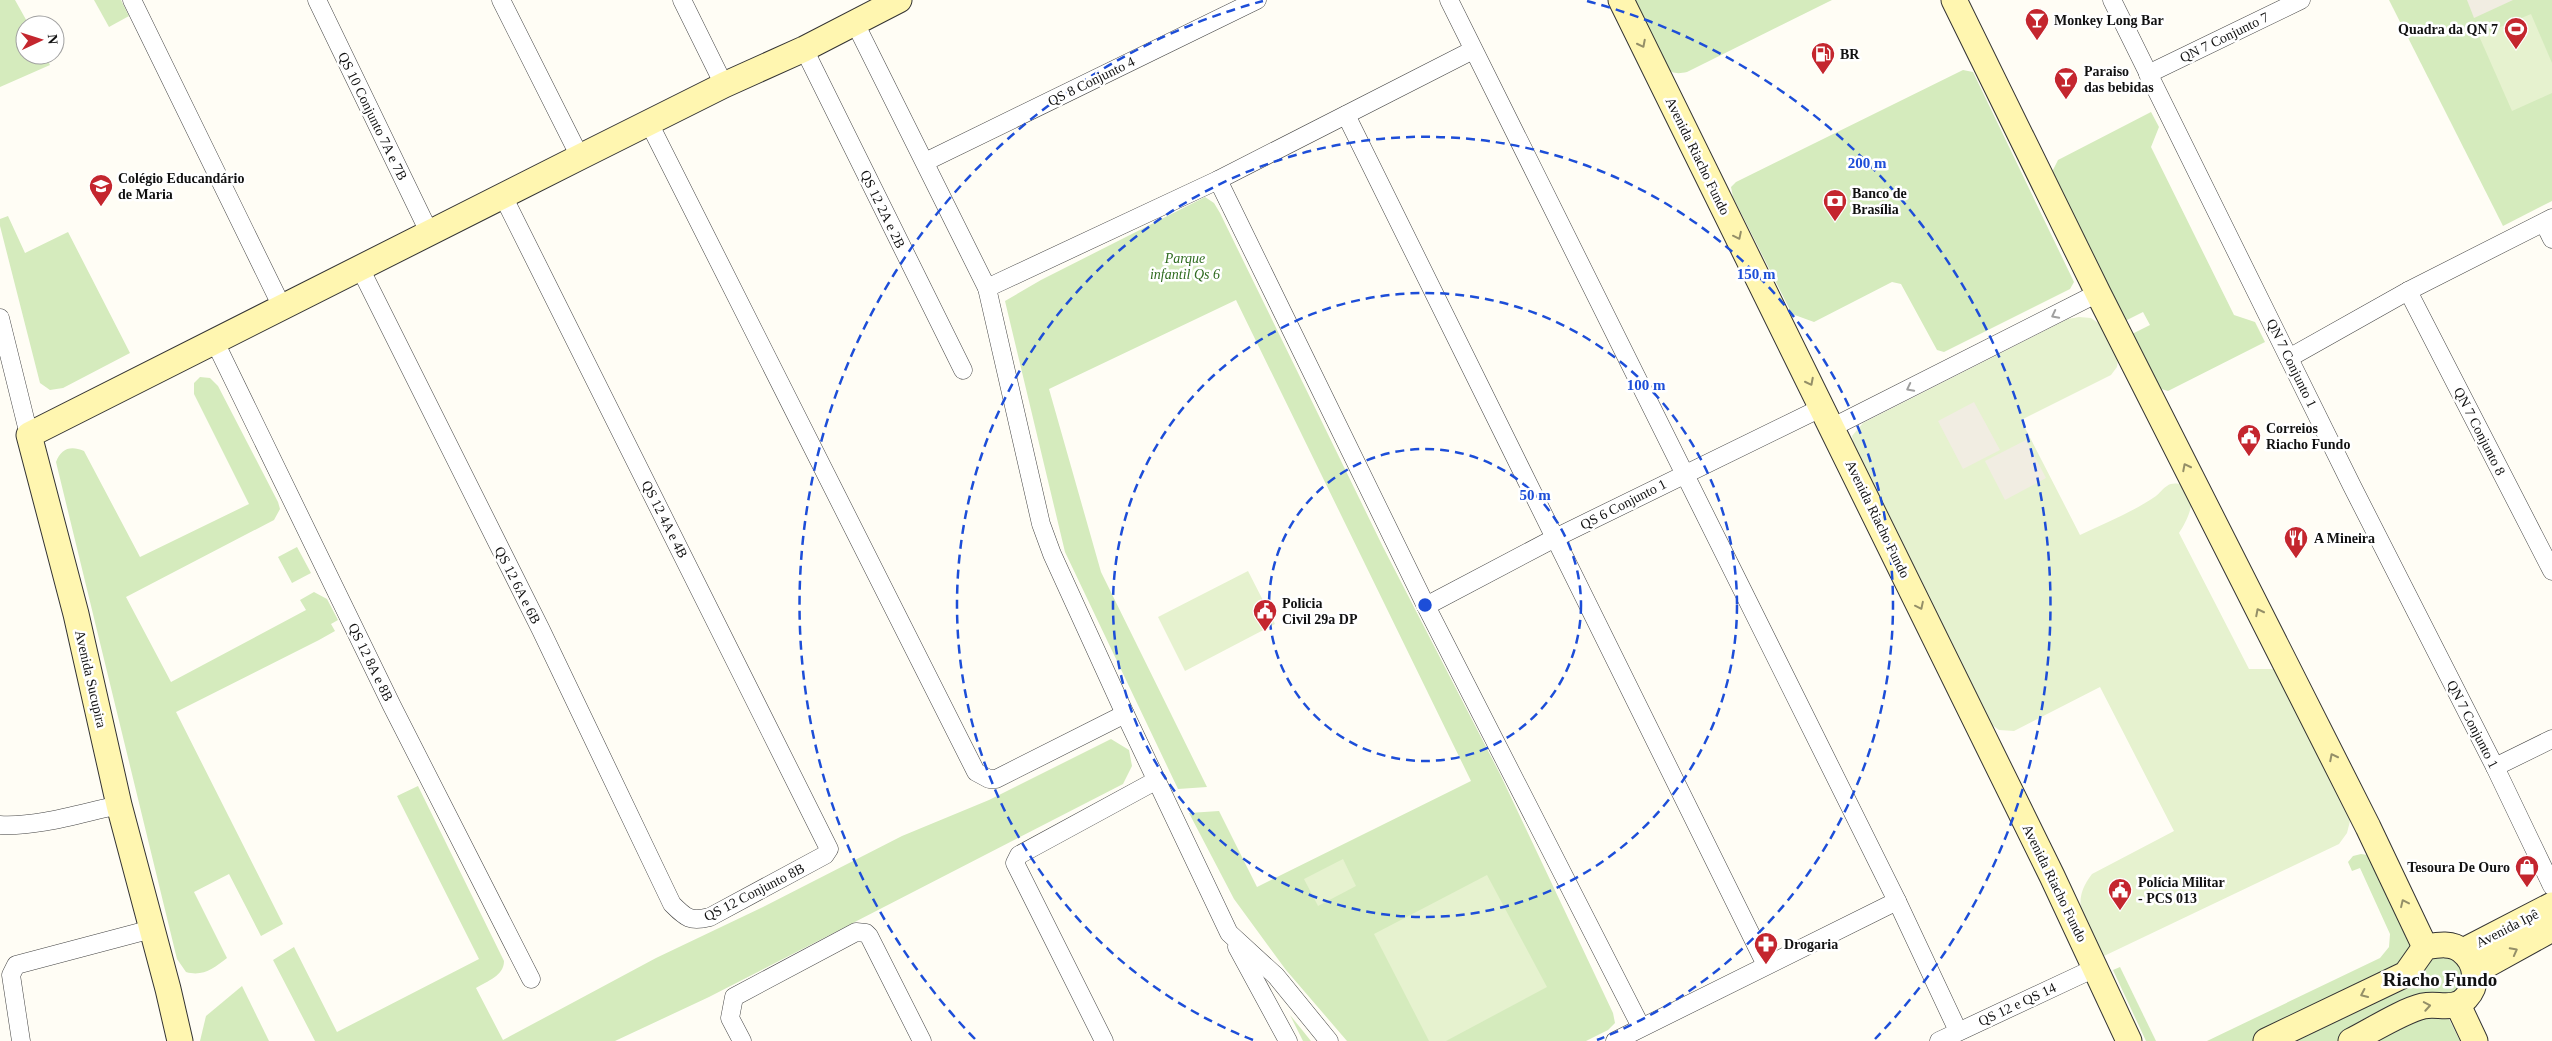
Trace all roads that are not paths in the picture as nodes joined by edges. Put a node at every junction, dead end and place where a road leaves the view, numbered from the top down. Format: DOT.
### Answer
graph roads {
  1 [pos="132,0"];
  2 [pos="317,0"];
  3 [pos="500,0"];
  4 [pos="682,0"];
  5 [pos="899,0"];
  6 [pos="1257,0"];
  7 [pos="1449,0"];
  8 [pos="1620,0"];
  9 [pos="1954,0"];
  10 [pos="2112,0"];
  11 [pos="2300,0"];
  12 [pos="2274,6"];
  13 [pos="855,23"];
  14 [pos="804,49"];
  15 [pos="1474,50"];
  16 [pos="2148,74"];
  17 [pos="724,85"];
  18 [pos="1346,115"];
  19 [pos="649,123"];
  20 [pos="580,157"];
  21 [pos="925,162"];
  22 [pos="1218,180"];
  23 [pos="503,196"];
  24 [pos="2548,220"];
  25 [pos="429,232"];
  26 [pos="2552,239"];
  27 [pos="360,268"];
  28 [pos="988,288"];
  29 [pos="2408,291"];
  30 [pos="2098,293"];
  31 [pos="282,307"];
  32 [pos="0,318"];
  33 [pos="214,342"];
  34 [pos="2289,358"];
  35 [pos="963,370"];
  36 [pos="1828,417"];
  37 [pos="29,435"];
  38 [pos="1685,473"];
  39 [pos="1555,538"];
  40 [pos="2552,570"];
  41 [pos="1426,606"];
  42 [pos="1125,714"];
  43 [pos="2552,739"];
  44 [pos="2495,767"];
  45 [pos="1157,780"];
  46 [pos="119,805"];
  47 [pos="0,825"];
  48 [pos="827,843"];
  49 [pos="2552,886"];
  50 [pos="1897,901"];
  51 [pos="672,904"];
  52 [pos="2552,905"];
  53 [pos="152,929"];
  54 [pos="2552,929"];
  55 [pos="1229,933"];
  56 [pos="2425,947"];
  57 [pos="2462,951"];
  58 [pos="1766,965"];
  59 [pos="2096,968"];
  60 [pos="2476,971"];
  61 [pos="531,979"];
  62 [pos="2458,1005"];
  63 [pos="1641,1027"];
  64 [pos="1958,1031"];
  65 [pos="21,1041"];
  66 [pos="180,1041"];
  67 [pos="742,1041"];
  68 [pos="922,1041"];
  69 [pos="1104,1041"];
  70 [pos="1288,1041"];
  71 [pos="1329,1041"];
  72 [pos="1615,1041"];
  73 [pos="1939,1041"];
  74 [pos="2129,1041"];
  75 [pos="2266,1041"];
  76 [pos="2351,1041"];
  77 [pos="2475,1041"];
  1 -- 31 [label="street"];
  2 -- 25 [label="street, QS 10 Conjunto 7A e 7B"];
  3 -- 20 [label="street"];
  4 -- 17 [label="street"];
  5 -- 13 [label="street"];
  6 -- 21 [label="street, QS 8 Conjunto 4"];
  7 -- 15 [label="street"];
  8 -- 36 [label="street, Avenida Riacho Fundo, one-way"];
  9 -- 30 [label="street"];
  10 -- 16 [label="street, QN 7 Conjunto 1"];
  11 -- 12 [label="street, QN 7 Conjunto 7"];
  12 -- 16 [label="street, QN 7 Conjunto 7"];
  13 -- 14 [label="street"];
  13 -- 21 [label="street"];
  14 -- 17 [label="street"];
  14 -- 35 [label="street, QS 12 2A e 2B"];
  15 -- 18 [label="street"];
  15 -- 38 [label="street"];
  16 -- 34 [label="street, QN 7 Conjunto 1"];
  17 -- 19 [label="street"];
  18 -- 22 [label="street"];
  18 -- 39 [label="street"];
  19 -- 20 [label="street"];
  19 -- 42 [label="street"];
  20 -- 23 [label="street"];
  21 -- 28 [label="street"];
  22 -- 28 [label="street"];
  22 -- 41 [label="street"];
  23 -- 25 [label="street"];
  23 -- 48 [label="street, QS 12 4A e 4B"];
  24 -- 26 [label="street"];
  24 -- 29 [label="street"];
  25 -- 27 [label="street"];
  27 -- 31 [label="street"];
  27 -- 51 [label="street, QS 12 6A e 6B"];
  28 -- 42 [label="street"];
  29 -- 34 [label="street"];
  29 -- 40 [label="street, QN 7 Conjunto 8"];
  30 -- 36 [label="street, QS 6 Conjunto 1, one-way"];
  56 -- 30 [label="street, one-way"];
  31 -- 33 [label="street"];
  32 -- 37 [label="street, Avenida Sucupira"];
  33 -- 37 [label="street"];
  33 -- 61 [label="street, QS 12 8A e 8B"];
  34 -- 44 [label="street, QN 7 Conjunto 1"];
  36 -- 38 [label="street, QS 6 Conjunto 1"];
  36 -- 59 [label="street, Avenida Riacho Fundo, one-way"];
  37 -- 46 [label="street, Avenida Sucupira"];
  38 -- 39 [label="street, QS 6 Conjunto 1"];
  38 -- 50 [label="street"];
  39 -- 41 [label="street, QS 6 Conjunto 1"];
  39 -- 58 [label="street"];
  41 -- 63 [label="street"];
  42 -- 45 [label="street"];
  43 -- 44 [label="street"];
  44 -- 49 [label="street, QN 7 Conjunto 1"];
  45 -- 55 [label="street"];
  45 -- 69 [label="street"];
  46 -- 47 [label="street"];
  46 -- 53 [label="street, Avenida Sucupira"];
  48 -- 51 [label="street, QS 12 Conjunto 8B"];
  50 -- 58 [label="street"];
  50 -- 64 [label="street"];
  52 -- 57 [label="street, Avenida Ipê"];
  53 -- 65 [label="street"];
  53 -- 66 [label="street, Avenida Sucupira"];
  60 -- 54 [label="street, Avenida Ipê, one-way"];
  55 -- 70 [label="street"];
  55 -- 71 [label="street"];
  56 -- 57 [label="street"];
  56 -- 75 [label="street, one-way"];
  57 -- 60 [label="street"];
  58 -- 63 [label="street"];
  59 -- 64 [label="street, QS 12 e QS 14"];
  59 -- 74 [label="street, Avenida Riacho Fundo"];
  60 -- 62 [label="street"];
  76 -- 62 [label="street, one-way"];
  62 -- 77 [label="street"];
  63 -- 72 [label="street"];
  64 -- 73 [label="street, QS 12 e QS 14"];
  67 -- 68 [label="street"];
}
